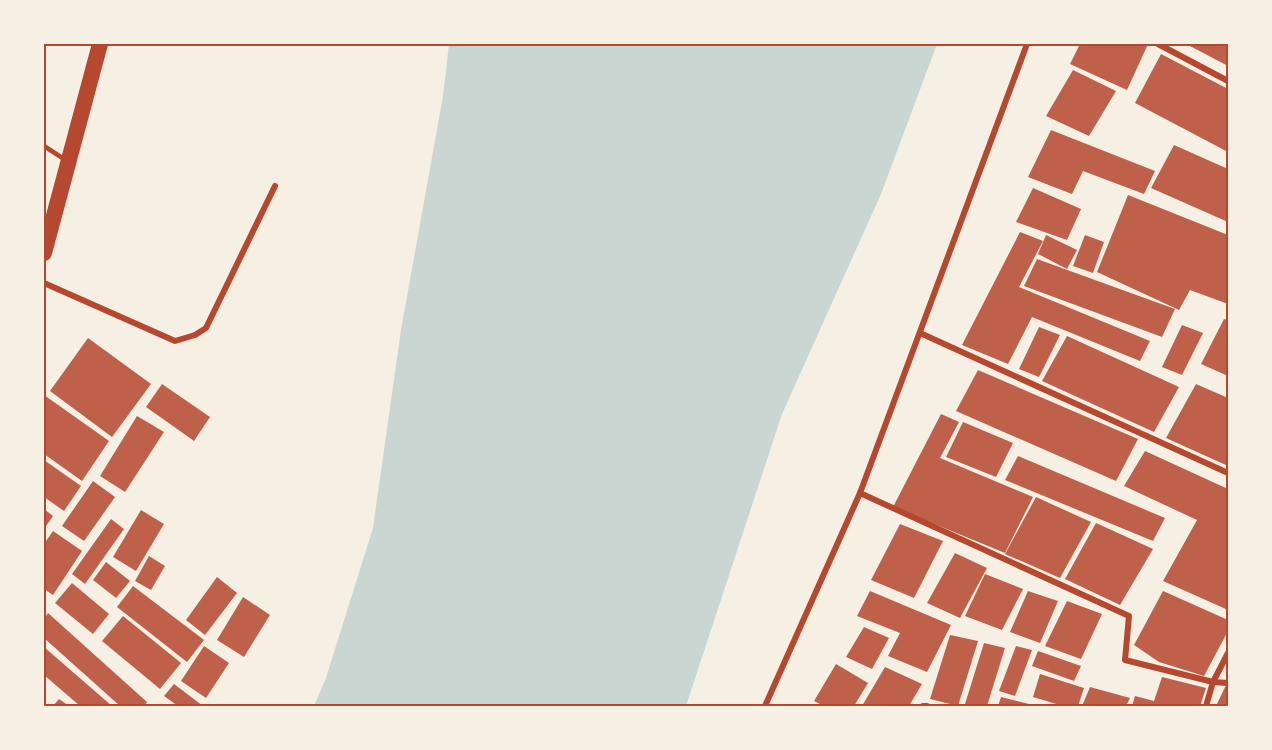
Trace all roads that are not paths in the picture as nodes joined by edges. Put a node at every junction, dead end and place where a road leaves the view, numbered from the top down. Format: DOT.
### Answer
graph roads {
  1 [pos="100,44"];
  2 [pos="1028,44"];
  3 [pos="1158,44"];
  4 [pos="1228,80"];
  5 [pos="44,146"];
  6 [pos="70,162"];
  7 [pos="275,186"];
  8 [pos="44,253"];
  9 [pos="44,283"];
  10 [pos="920,333"];
  11 [pos="1228,473"];
  12 [pos="860,493"];
  13 [pos="1228,653"];
  14 [pos="1213,682"];
  15 [pos="1228,683"];
  16 [pos="765,706"];
  17 [pos="1206,706"];
  1 -- 6 [label="highway"];
  2 -- 10 [label="street"];
  3 -- 4 [label="street"];
  5 -- 6 [label="lane"];
  6 -- 8 [label="highway"];
  7 -- 9 [label="street"];
  10 -- 11 [label="street"];
  10 -- 12 [label="street"];
  12 -- 14 [label="street"];
  12 -- 16 [label="street"];
  13 -- 14 [label="street"];
  14 -- 15 [label="street"];
  14 -- 17 [label="street"];
}
